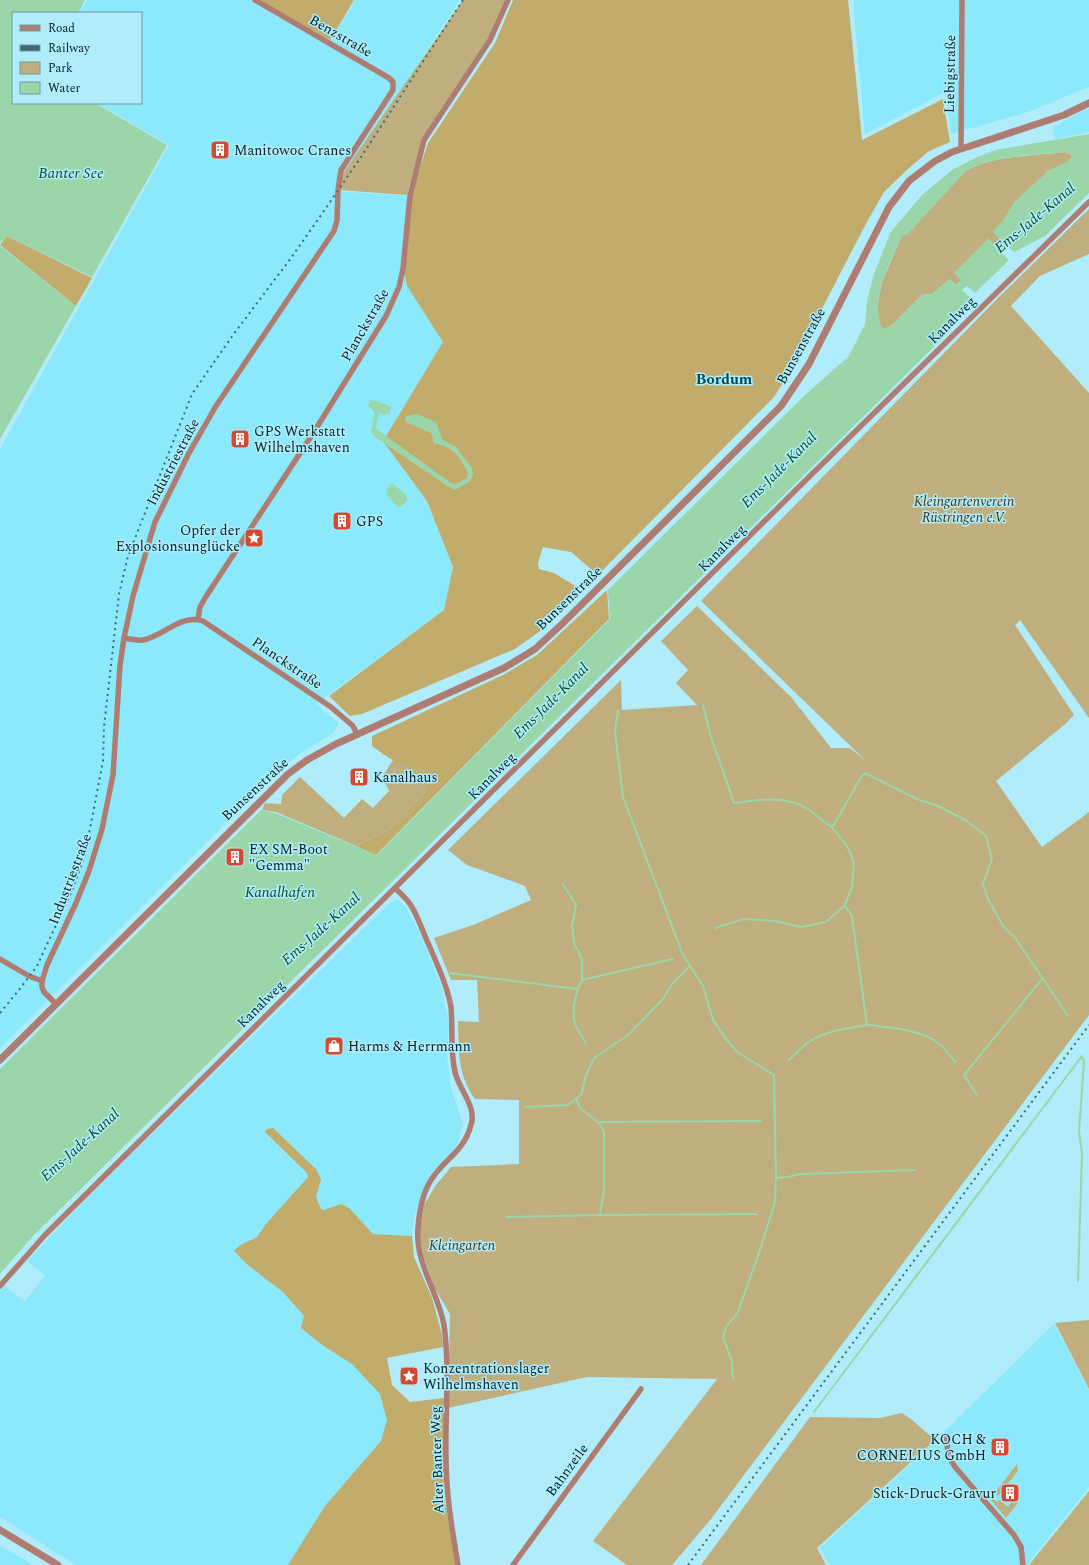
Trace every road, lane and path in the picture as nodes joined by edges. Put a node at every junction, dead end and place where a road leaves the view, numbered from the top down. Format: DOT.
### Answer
graph roads {
  1 [pos="255,0"];
  2 [pos="508,0"];
  3 [pos="962,0"];
  4 [pos="393,82"];
  5 [pos="1089,103"];
  6 [pos="961,148"];
  7 [pos="1089,202"];
  8 [pos="198,619"];
  9 [pos="124,638"];
  10 [pos="357,734"];
  11 [pos="395,888"];
  12 [pos="0,959"];
  13 [pos="42,981"];
  14 [pos="56,1004"];
  15 [pos="0,1060"];
  16 [pos="0,1286"];
  17 [pos="641,1389"];
  18 [pos="947,1436"];
  19 [pos="0,1530"];
  20 [pos="58,1565"];
  21 [pos="458,1565"];
  22 [pos="513,1565"];
  23 [pos="1023,1565"];
  1 -- 4 [label="street, Benzstraße"];
  2 -- 8 [label="street, Planckstraße"];
  3 -- 6 [label="street, Liebigstraße"];
  4 -- 9 [label="street, Industriestraße"];
  5 -- 6 [label="street, Bunsenstraße"];
  6 -- 10 [label="street, Bunsenstraße"];
  7 -- 11 [label="street, Kanalweg"];
  8 -- 9 [label="street"];
  8 -- 10 [label="street, Planckstraße"];
  9 -- 13 [label="street, Industriestraße"];
  10 -- 14 [label="street, Bunsenstraße"];
  11 -- 16 [label="street, Kanalweg"];
  11 -- 21 [label="street, Alter Banter Weg"];
  12 -- 13 [label="street"];
  13 -- 14 [label="street"];
  14 -- 15 [label="street, Bunsenstraße"];
  17 -- 22 [label="street, Bahnzeile"];
  18 -- 23 [label="street"];
  19 -- 20 [label="street"];
}
